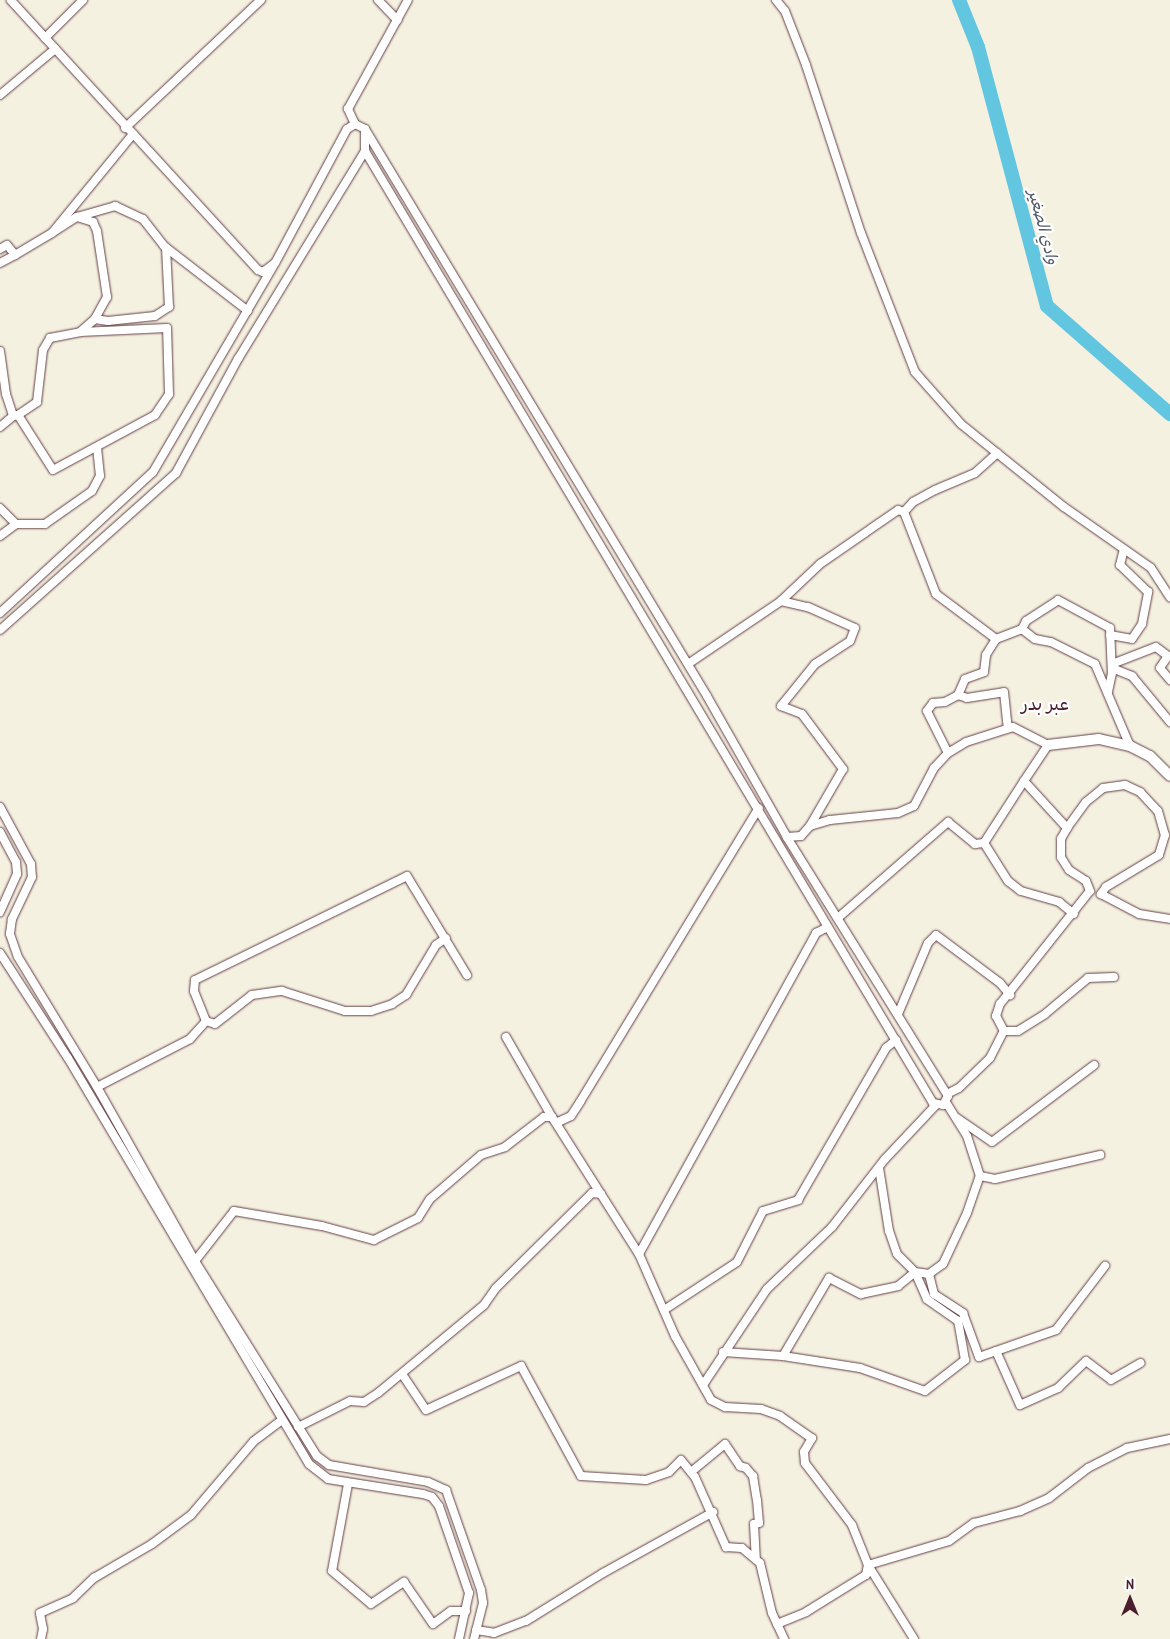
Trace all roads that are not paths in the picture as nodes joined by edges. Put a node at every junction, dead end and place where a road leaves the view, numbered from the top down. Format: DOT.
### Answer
graph roads {
  1 [pos="11,0"];
  2 [pos="84,0"];
  3 [pos="261,0"];
  4 [pos="378,0"];
  5 [pos="408,0"];
  6 [pos="776,0"];
  7 [pos="397,20"];
  8 [pos="45,38"];
  9 [pos="55,49"];
  10 [pos="0,95"];
  11 [pos="355,124"];
  12 [pos="125,128"];
  13 [pos="365,128"];
  14 [pos="133,134"];
  15 [pos="365,150"];
  16 [pos="76,217"];
  17 [pos="52,233"];
  18 [pos="166,248"];
  19 [pos="0,249"];
  20 [pos="15,254"];
  21 [pos="275,263"];
  22 [pos="0,264"];
  23 [pos="248,311"];
  24 [pos="95,319"];
  25 [pos="80,332"];
  26 [pos="0,351"];
  27 [pos="16,416"];
  28 [pos="0,427"];
  29 [pos="97,448"];
  30 [pos="997,453"];
  31 [pos="0,508"];
  32 [pos="904,512"];
  33 [pos="16,524"];
  34 [pos="0,536"];
  35 [pos="1124,550"];
  36 [pos="1170,598"];
  37 [pos="781,600"];
  38 [pos="0,613"];
  39 [pos="1022,629"];
  40 [pos="0,630"];
  41 [pos="1110,635"];
  42 [pos="996,639"];
  43 [pos="1169,656"];
  44 [pos="688,664"];
  45 [pos="1112,666"];
  46 [pos="1170,680"];
  47 [pos="1108,692"];
  48 [pos="958,695"];
  49 [pos="1170,722"];
  50 [pos="1008,728"];
  51 [pos="1048,745"];
  52 [pos="1130,746"];
  53 [pos="948,753"];
  54 [pos="1170,776"];
  55 [pos="1024,781"];
  56 [pos="0,807"];
  57 [pos="759,808"];
  58 [pos="810,826"];
  59 [pos="1067,828"];
  60 [pos="0,832"];
  61 [pos="787,837"];
  62 [pos="984,843"];
  63 [pos="0,912"];
  64 [pos="1074,914"];
  65 [pos="839,917"];
  66 [pos="1170,919"];
  67 [pos="828,927"];
  68 [pos="446,938"];
  69 [pos="0,953"];
  70 [pos="468,975"];
  71 [pos="1114,977"];
  72 [pos="1010,995"];
  73 [pos="898,1014"];
  74 [pos="206,1021"];
  75 [pos="1004,1031"];
  76 [pos="506,1037"];
  77 [pos="896,1040"];
  78 [pos="1094,1064"];
  79 [pos="97,1087"];
  80 [pos="947,1094"];
  81 [pos="946,1103"];
  82 [pos="935,1106"];
  83 [pos="954,1115"];
  84 [pos="555,1119"];
  85 [pos="1100,1155"];
  86 [pos="879,1168"];
  87 [pos="980,1176"];
  88 [pos="601,1194"];
  89 [pos="639,1254"];
  90 [pos="195,1261"];
  91 [pos="1105,1266"];
  92 [pos="915,1272"];
  93 [pos="929,1274"];
  94 [pos="664,1310"];
  95 [pos="996,1351"];
  96 [pos="723,1352"];
  97 [pos="783,1356"];
  98 [pos="1141,1363"];
  99 [pos="402,1374"];
  100 [pos="703,1386"];
  101 [pos="282,1420"];
  102 [pos="298,1426"];
  103 [pos="1170,1439"];
  104 [pos="691,1472"];
  105 [pos="348,1484"];
  106 [pos="713,1512"];
  107 [pos="756,1557"];
  108 [pos="868,1565"];
  109 [pos="466,1611"];
  110 [pos="777,1624"];
  111 [pos="476,1630"];
  112 [pos="41,1639"];
  113 [pos="459,1639"];
  114 [pos="474,1639"];
  115 [pos="784,1639"];
  116 [pos="914,1639"];
  1 -- 8 [label="street"];
  2 -- 8 [label="street"];
  3 -- 12 [label="street"];
  4 -- 7 [label="street"];
  5 -- 7 [label="street"];
  6 -- 30 [label="street"];
  7 -- 11 [label="street"];
  8 -- 9 [label="street"];
  9 -- 10 [label="street"];
  9 -- 12 [label="street"];
  11 -- 13 [label="street"];
  11 -- 21 [label="street"];
  12 -- 14 [label="street"];
  13 -- 15 [label="street"];
  13 -- 44 [label="street"];
  14 -- 17 [label="street"];
  14 -- 21 [label="street"];
  15 -- 40 [label="street"];
  15 -- 57 [label="street"];
  16 -- 17 [label="street"];
  16 -- 18 [label="street"];
  16 -- 24 [label="street"];
  17 -- 20 [label="street"];
  18 -- 23 [label="street"];
  18 -- 24 [label="street"];
  19 -- 20 [label="street"];
  20 -- 22 [label="street"];
  21 -- 23 [label="street"];
  23 -- 38 [label="street"];
  24 -- 25 [label="street"];
  25 -- 27 [label="street"];
  25 -- 29 [label="street"];
  26 -- 27 [label="street"];
  27 -- 28 [label="street"];
  27 -- 29 [label="street"];
  29 -- 33 [label="street"];
  30 -- 32 [label="street"];
  30 -- 35 [label="street"];
  31 -- 33 [label="street"];
  32 -- 37 [label="street"];
  32 -- 42 [label="street"];
  33 -- 34 [label="street"];
  35 -- 36 [label="street"];
  35 -- 41 [label="street"];
  37 -- 44 [label="street"];
  37 -- 58 [label="street"];
  39 -- 41 [label="street"];
  39 -- 42 [label="street"];
  39 -- 47 [label="street"];
  41 -- 45 [label="street"];
  42 -- 48 [label="street"];
  43 -- 45 [label="street"];
  43 -- 46 [label="street"];
  44 -- 61 [label="street"];
  45 -- 47 [label="street"];
  45 -- 49 [label="street"];
  47 -- 52 [label="street"];
  48 -- 50 [label="street"];
  48 -- 53 [label="street"];
  50 -- 51 [label="street"];
  50 -- 53 [label="street"];
  51 -- 52 [label="street"];
  51 -- 55 [label="street"];
  52 -- 54 [label="street"];
  53 -- 58 [label="street"];
  55 -- 59 [label="street"];
  55 -- 62 [label="street"];
  56 -- 79 [label="street"];
  57 -- 67 [label="street"];
  57 -- 84 [label="street"];
  58 -- 61 [label="street"];
  59 -- 64 [label="street"];
  59 -- 66 [label="street"];
  60 -- 63 [label="street"];
  61 -- 65 [label="street"];
  62 -- 64 [label="street"];
  62 -- 65 [label="street"];
  64 -- 72 [label="street"];
  65 -- 73 [label="street"];
  67 -- 77 [label="street"];
  67 -- 89 [label="street"];
  68 -- 70 [label="street"];
  68 -- 74 [label="street"];
  68 -- 74 [label="street"];
  69 -- 101 [label="street"];
  71 -- 75 [label="street"];
  72 -- 73 [label="street"];
  72 -- 75 [label="street"];
  73 -- 80 [label="street"];
  74 -- 79 [label="street"];
  75 -- 80 [label="street"];
  76 -- 84 [label="street"];
  77 -- 82 [label="street"];
  77 -- 94 [label="street"];
  78 -- 83 [label="street"];
  79 -- 90 [label="street"];
  80 -- 81 [label="street"];
  81 -- 82 [label="street"];
  81 -- 83 [label="street"];
  82 -- 86 [label="street"];
  83 -- 87 [label="street"];
  84 -- 88 [label="street"];
  84 -- 90 [label="street"];
  85 -- 87 [label="street"];
  86 -- 92 [label="street"];
  86 -- 96 [label="street"];
  87 -- 93 [label="street"];
  88 -- 89 [label="street"];
  88 -- 99 [label="street"];
  89 -- 94 [label="street"];
  90 -- 102 [label="street"];
  91 -- 95 [label="street"];
  92 -- 93 [label="street"];
  92 -- 97 [label="street"];
  92 -- 97 [label="street"];
  93 -- 95 [label="street"];
  94 -- 100 [label="street"];
  95 -- 98 [label="street"];
  96 -- 97 [label="street"];
  96 -- 100 [label="street"];
  99 -- 102 [label="street"];
  99 -- 104 [label="street"];
  100 -- 108 [label="street"];
  101 -- 105 [label="street"];
  101 -- 112 [label="street"];
  102 -- 111 [label="street"];
  103 -- 108 [label="street"];
  104 -- 106 [label="street"];
  104 -- 107 [label="street"];
  105 -- 109 [label="street"];
  105 -- 109 [label="street"];
  106 -- 107 [label="street"];
  106 -- 111 [label="street"];
  107 -- 110 [label="street"];
  108 -- 110 [label="street"];
  108 -- 116 [label="street"];
  109 -- 113 [label="street"];
  110 -- 115 [label="street"];
  111 -- 114 [label="street"];
}
